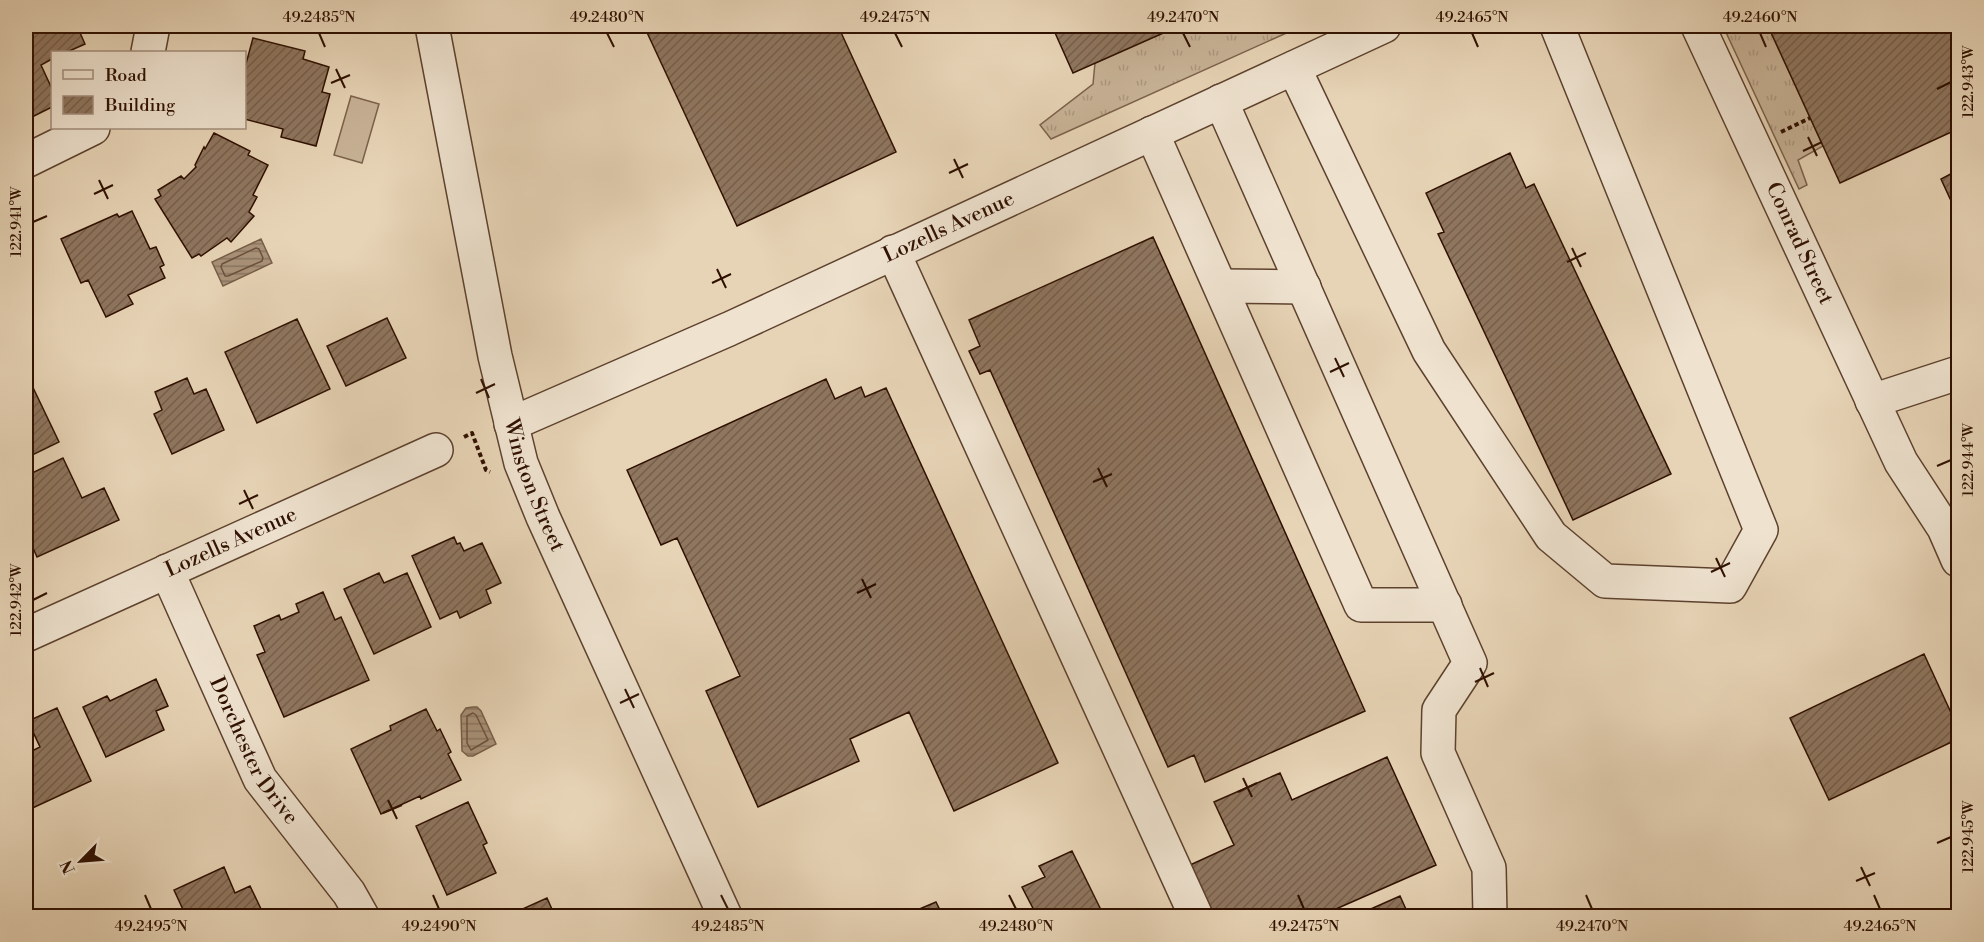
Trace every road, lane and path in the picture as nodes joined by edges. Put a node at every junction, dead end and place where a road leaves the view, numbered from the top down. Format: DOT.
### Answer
graph roads {
  1 [pos="153,26"];
  2 [pos="432,26"];
  3 [pos="1383,26"];
  4 [pos="1557,26"];
  5 [pos="1698,26"];
  6 [pos="148,51"];
  7 [pos="1294,68"];
  8 [pos="1221,101"];
  9 [pos="91,129"];
  10 [pos="1152,133"];
  11 [pos="26,161"];
  12 [pos="893,252"];
  13 [pos="1221,286"];
  14 [pos="1304,287"];
  15 [pos="1959,373"];
  16 [pos="1872,401"];
  17 [pos="511,424"];
  18 [pos="436,450"];
  19 [pos="1951,524"];
  20 [pos="1959,560"];
  21 [pos="167,571"];
  22 [pos="1445,604"];
  23 [pos="26,635"];
  24 [pos="362,916"];
  25 [pos="725,916"];
  26 [pos="1196,916"];
  27 [pos="1490,916"];
  1 -- 6 [label="street"];
  2 -- 17 [label="street, Winston Street"];
  3 -- 7 [label="street, Lozells Avenue"];
  4 -- 7 [label="street"];
  5 -- 16 [label="street, Conrad Street"];
  7 -- 8 [label="street, Lozells Avenue"];
  8 -- 10 [label="street, Lozells Avenue"];
  8 -- 14 [label="street"];
  9 -- 11 [label="street"];
  10 -- 12 [label="street, Lozells Avenue"];
  10 -- 13 [label="street"];
  12 -- 17 [label="street, Lozells Avenue"];
  12 -- 26 [label="street"];
  13 -- 14 [label="street"];
  13 -- 22 [label="street"];
  14 -- 22 [label="street"];
  15 -- 16 [label="street"];
  16 -- 19 [label="street, Conrad Street"];
  17 -- 25 [label="street, Winston Street"];
  18 -- 21 [label="street, Lozells Avenue"];
  19 -- 20 [label="street, Conrad Street"];
  21 -- 23 [label="street, Lozells Avenue"];
  21 -- 24 [label="street, Dorchester Drive"];
  22 -- 27 [label="street"];
}
